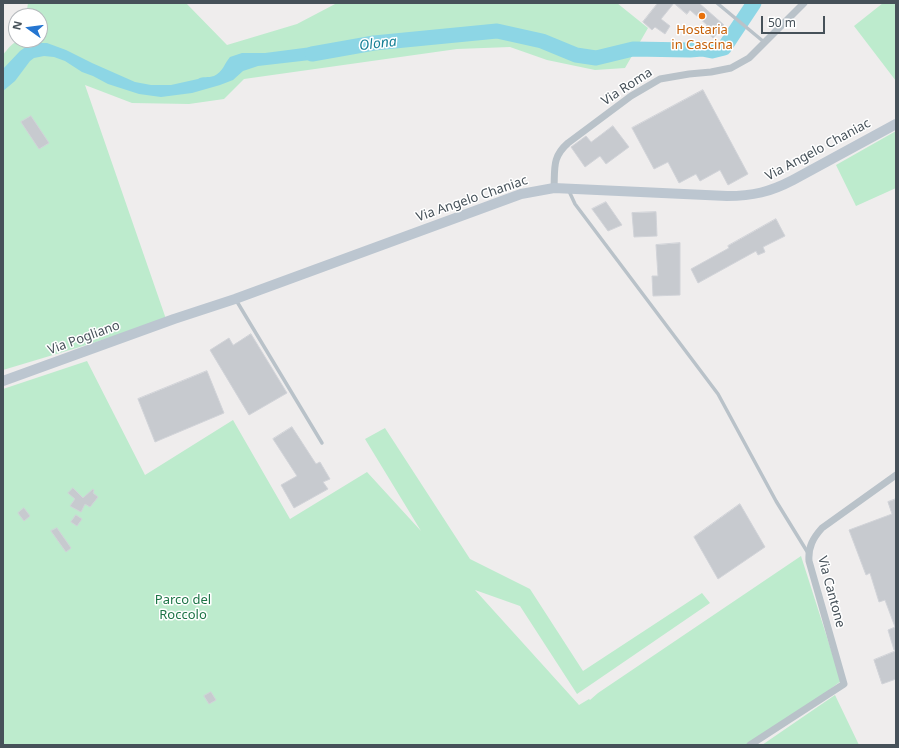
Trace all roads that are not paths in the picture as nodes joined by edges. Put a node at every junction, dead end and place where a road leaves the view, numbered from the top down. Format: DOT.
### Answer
graph roads {
  1 [pos="717,3"];
  2 [pos="804,3"];
  3 [pos="764,42"];
  4 [pos="896,124"];
  5 [pos="554,188"];
  6 [pos="568,188"];
  7 [pos="235,299"];
  8 [pos="174,320"];
  9 [pos="3,381"];
  10 [pos="322,443"];
  11 [pos="896,475"];
  12 [pos="808,553"];
  13 [pos="750,745"];
  1 -- 3 [label="lane"];
  2 -- 3 [label="street, Via Roma"];
  3 -- 5 [label="street, Via Roma"];
  4 -- 6 [label="street, Via Angelo Chaniac"];
  5 -- 6 [label="street, Via Angelo Chaniac"];
  5 -- 7 [label="street, Via Angelo Chaniac"];
  6 -- 12 [label="lane"];
  7 -- 8 [label="street, Via Angelo Chaniac"];
  7 -- 10 [label="lane"];
  8 -- 9 [label="street, Via Pogliano"];
  11 -- 12 [label="street, Via Cantone"];
  12 -- 13 [label="street, Via Cantone"];
}
